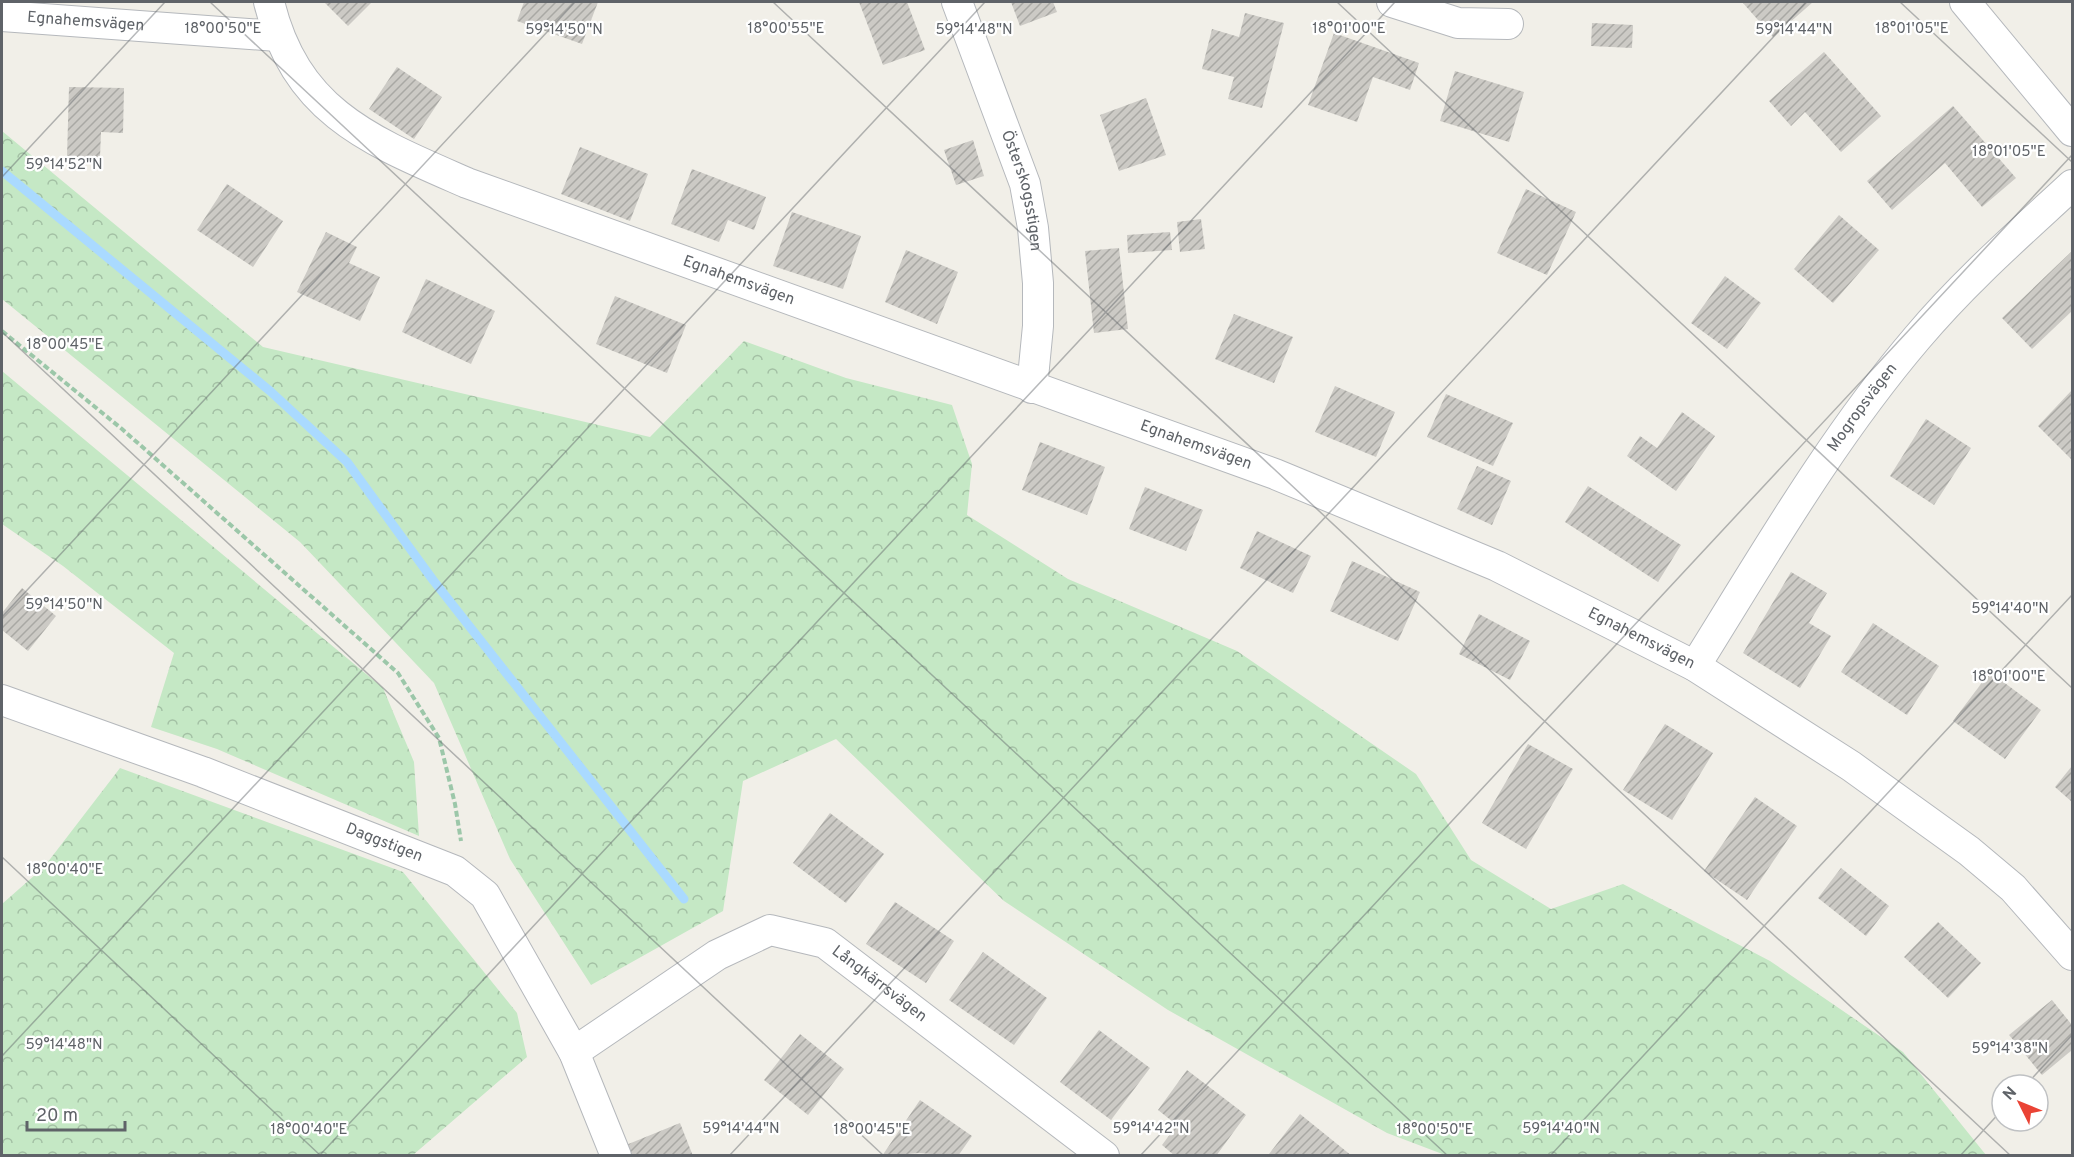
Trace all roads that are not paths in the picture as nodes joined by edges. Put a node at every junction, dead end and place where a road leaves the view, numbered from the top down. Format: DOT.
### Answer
graph roads {
  1 [pos="269,2"];
  2 [pos="957,2"];
  3 [pos="1392,2"];
  4 [pos="1965,2"];
  5 [pos="2,16"];
  6 [pos="1508,24"];
  7 [pos="277,36"];
  8 [pos="2073,131"];
  9 [pos="2073,185"];
  10 [pos="1032,388"];
  11 [pos="1695,666"];
  12 [pos="2,700"];
  13 [pos="2073,955"];
  14 [pos="574,1052"];
  15 [pos="616,1155"];
  16 [pos="1104,1155"];
  1 -- 7 [label="street, Egnahemsvägen"];
  2 -- 10 [label="street, Österskogsstigen"];
  3 -- 6 [label="street"];
  4 -- 8 [label="street"];
  5 -- 7 [label="street, Egnahemsvägen"];
  7 -- 10 [label="street, Egnahemsvägen"];
  9 -- 11 [label="street, Mogropsvägen"];
  10 -- 11 [label="street, Egnahemsvägen"];
  11 -- 13 [label="street, Egnahemsvägen"];
  12 -- 14 [label="street, Daggstigen"];
  14 -- 15 [label="street, Daggstigen"];
  14 -- 16 [label="street, Långkärrsvägen"];
}
